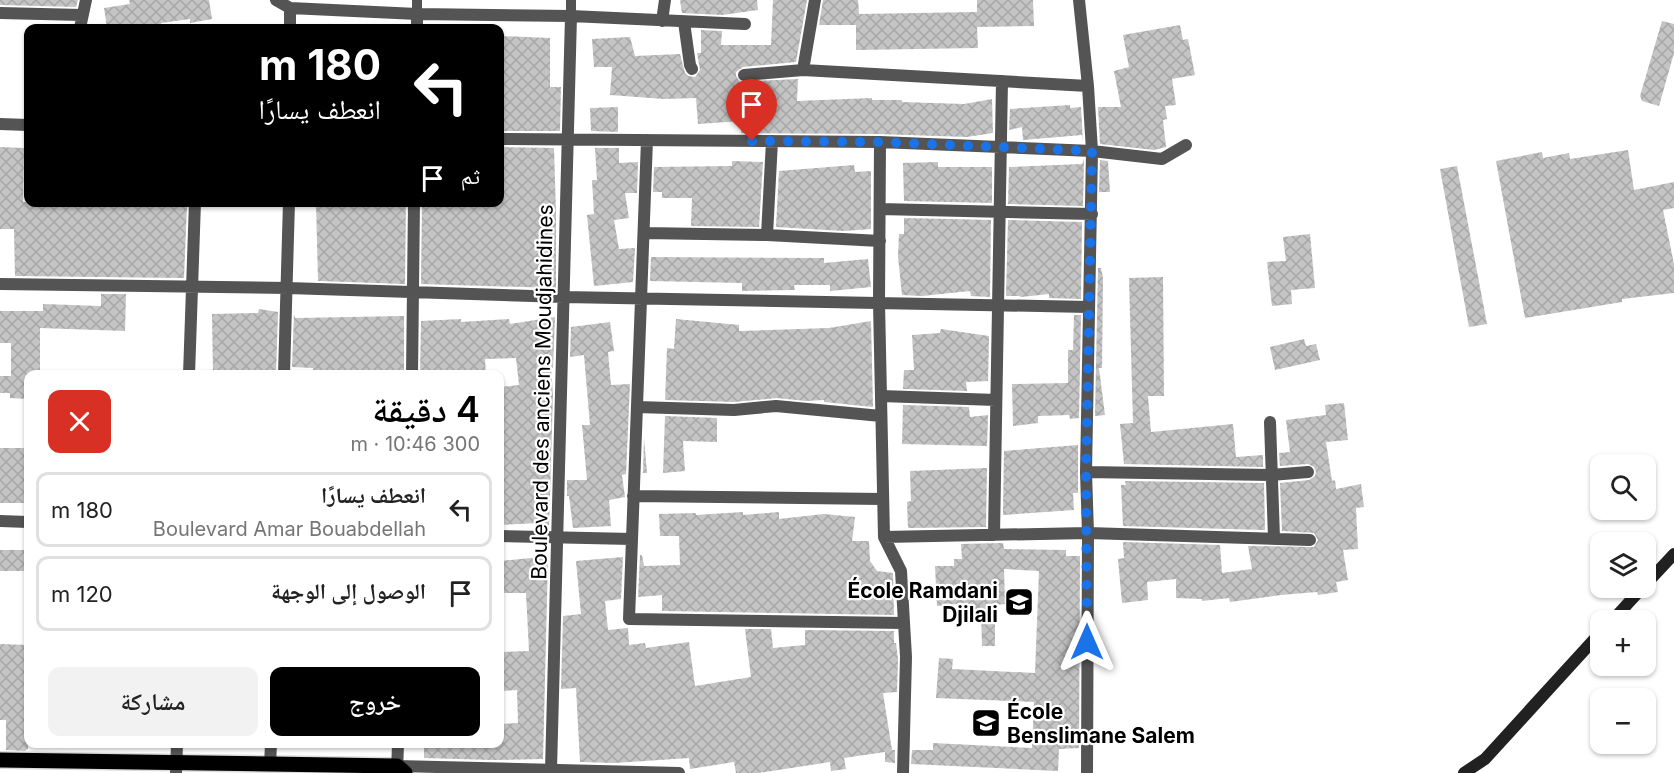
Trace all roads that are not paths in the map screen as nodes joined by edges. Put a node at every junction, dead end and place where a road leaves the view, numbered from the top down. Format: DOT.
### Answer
graph roads {
  1 [pos="86,0"];
  2 [pos="276,0"];
  3 [pos="417,0"];
  4 [pos="571,0"];
  5 [pos="665,0"];
  6 [pos="815,0"];
  7 [pos="1079,0"];
  8 [pos="290,8"];
  9 [pos="0,14"];
  10 [pos="417,14"];
  11 [pos="82,15"];
  12 [pos="571,16"];
  13 [pos="662,21"];
  14 [pos="684,22"];
  15 [pos="81,24"];
  16 [pos="290,24"];
  17 [pos="417,24"];
  18 [pos="745,24"];
  19 [pos="692,69"];
  20 [pos="803,70"];
  21 [pos="744,75"];
  22 [pos="1002,81"];
  23 [pos="1088,86"];
  24 [pos="0,124"];
  25 [pos="24,125"];
  26 [pos="504,139"];
  27 [pos="568,139"];
  28 [pos="647,140"];
  29 [pos="772,141"];
  30 [pos="880,142"];
  31 [pos="1186,145"];
  32 [pos="1001,147"];
  33 [pos="1092,151"];
  34 [pos="195,207"];
  35 [pos="289,207"];
  36 [pos="414,207"];
  37 [pos="880,209"];
  38 [pos="1001,212"];
  39 [pos="1092,214"];
  40 [pos="644,233"];
  41 [pos="767,235"];
  42 [pos="880,241"];
  43 [pos="0,284"];
  44 [pos="192,286"];
  45 [pos="288,288"];
  46 [pos="413,293"];
  47 [pos="564,297"];
  48 [pos="641,298"];
  49 [pos="879,303"];
  50 [pos="998,305"];
  51 [pos="1089,307"];
  52 [pos="189,370"];
  53 [pos="284,370"];
  54 [pos="412,370"];
  55 [pos="881,396"];
  56 [pos="996,400"];
  57 [pos="637,407"];
  58 [pos="881,416"];
  59 [pos="1270,422"];
  60 [pos="1086,472"];
  61 [pos="1308,472"];
  62 [pos="1271,475"];
  63 [pos="633,496"];
  64 [pos="883,500"];
  65 [pos="0,521"];
  66 [pos="24,522"];
  67 [pos="1088,533"];
  68 [pos="994,535"];
  69 [pos="504,536"];
  70 [pos="557,537"];
  71 [pos="884,537"];
  72 [pos="1274,538"];
  73 [pos="632,539"];
  74 [pos="1310,540"];
  75 [pos="1674,554"];
  76 [pos="1656,573"];
  77 [pos="1633,598"];
  78 [pos="1622,610"];
  79 [pos="904,623"];
  80 [pos="1590,644"];
  81 [pos="177,748"];
  82 [pos="271,748"];
  83 [pos="398,748"];
  84 [pos="0,760"];
  85 [pos="270,765"];
  86 [pos="176,768"];
  87 [pos="552,770"];
  88 [pos="399,771"];
  89 [pos="678,773"];
  90 [pos="903,773"];
  91 [pos="1087,773"];
  92 [pos="1464,773"];
  1 -- 11 [label="street"];
  2 -- 8 [label="street"];
  3 -- 10 [label="lane"];
  4 -- 12 [label="lane"];
  5 -- 13 [label="street"];
  6 -- 20 [label="street"];
  7 -- 23 [label="street"];
  8 -- 10 [label="street"];
  8 -- 16 [label="street"];
  9 -- 11 [label="street"];
  10 -- 12 [label="street"];
  10 -- 17 [label="street"];
  11 -- 15 [label="street"];
  12 -- 13 [label="street"];
  12 -- 27 [label="street, Boulevard des anciens Moudjahidines"];
  13 -- 14 [label="street"];
  14 -- 18 [label="street"];
  14 -- 19 [label="street"];
  20 -- 21 [label="street"];
  20 -- 22 [label="street"];
  22 -- 23 [label="street"];
  22 -- 32 [label="street"];
  23 -- 33 [label="street"];
  24 -- 25 [label="street"];
  26 -- 27 [label="street"];
  27 -- 28 [label="street"];
  27 -- 47 [label="street, Boulevard des anciens Moudjahidines"];
  28 -- 29 [label="street"];
  28 -- 40 [label="street"];
  29 -- 30 [label="street"];
  29 -- 41 [label="street"];
  30 -- 32 [label="street"];
  30 -- 37 [label="street"];
  31 -- 33 [label="street"];
  32 -- 33 [label="street"];
  32 -- 38 [label="street"];
  33 -- 39 [label="street"];
  34 -- 44 [label="street"];
  35 -- 45 [label="street"];
  36 -- 46 [label="street"];
  37 -- 38 [label="street"];
  37 -- 42 [label="street"];
  38 -- 39 [label="street"];
  38 -- 50 [label="street"];
  39 -- 51 [label="street"];
  40 -- 41 [label="street"];
  40 -- 48 [label="street"];
  41 -- 42 [label="street"];
  42 -- 49 [label="street"];
  43 -- 44 [label="street"];
  44 -- 45 [label="street"];
  44 -- 52 [label="street"];
  45 -- 46 [label="street"];
  45 -- 53 [label="street"];
  46 -- 47 [label="street"];
  46 -- 54 [label="street"];
  47 -- 48 [label="street"];
  47 -- 70 [label="street, Boulevard des anciens Moudjahidines"];
  48 -- 49 [label="street"];
  48 -- 57 [label="street"];
  49 -- 50 [label="street"];
  49 -- 55 [label="street"];
  50 -- 51 [label="street"];
  50 -- 56 [label="street"];
  51 -- 60 [label="street"];
  55 -- 56 [label="street"];
  55 -- 58 [label="street"];
  56 -- 68 [label="street"];
  57 -- 58 [label="street"];
  57 -- 63 [label="street"];
  58 -- 64 [label="street"];
  59 -- 62 [label="street"];
  60 -- 62 [label="street"];
  60 -- 67 [label="street"];
  61 -- 62 [label="street"];
  62 -- 72 [label="street"];
  63 -- 64 [label="street"];
  63 -- 73 [label="street"];
  64 -- 71 [label="street"];
  65 -- 66 [label="street"];
  67 -- 68 [label="street"];
  67 -- 72 [label="street"];
  67 -- 91 [label="street"];
  68 -- 71 [label="street"];
  69 -- 70 [label="street"];
  70 -- 73 [label="street"];
  70 -- 87 [label="street, Boulevard des anciens Moudjahidines"];
  71 -- 79 [label="street"];
  72 -- 74 [label="street"];
  73 -- 79 [label="street"];
  75 -- 76 [label="main road"];
  77 -- 78 [label="main road"];
  79 -- 90 [label="street"];
  80 -- 92 [label="main road"];
  81 -- 86 [label="street"];
  82 -- 85 [label="street"];
  83 -- 88 [label="street"];
  84 -- 86 [label="main road"];
  85 -- 86 [label="main road"];
  85 -- 88 [label="main road"];
  87 -- 88 [label="street"];
  87 -- 89 [label="street"];
}
